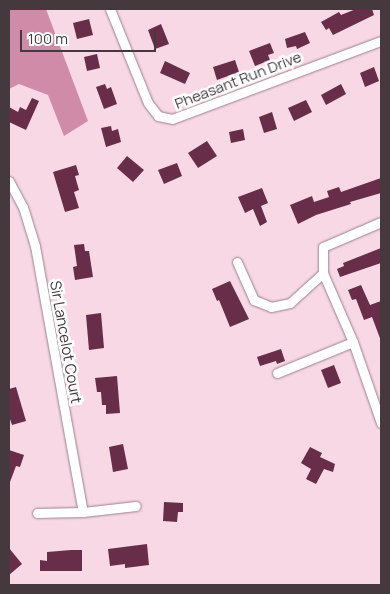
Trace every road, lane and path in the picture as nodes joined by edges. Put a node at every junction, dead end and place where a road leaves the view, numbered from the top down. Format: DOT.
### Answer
graph roads {
  1 [pos="110,9"];
  2 [pos="381,41"];
  3 [pos="9,181"];
  4 [pos="381,222"];
  5 [pos="237,262"];
  6 [pos="323,273"];
  7 [pos="354,342"];
  8 [pos="277,372"];
  9 [pos="377,400"];
  10 [pos="381,423"];
  11 [pos="136,506"];
  12 [pos="83,512"];
  13 [pos="37,513"];
  1 -- 2 [label="street, Pheasant Run Drive"];
  3 -- 12 [label="street, Sir Lancelot Court"];
  4 -- 6 [label="street"];
  5 -- 6 [label="street"];
  6 -- 7 [label="street"];
  7 -- 8 [label="street"];
  7 -- 9 [label="street"];
  9 -- 10 [label="street"];
  11 -- 12 [label="street"];
  12 -- 13 [label="street"];
}
